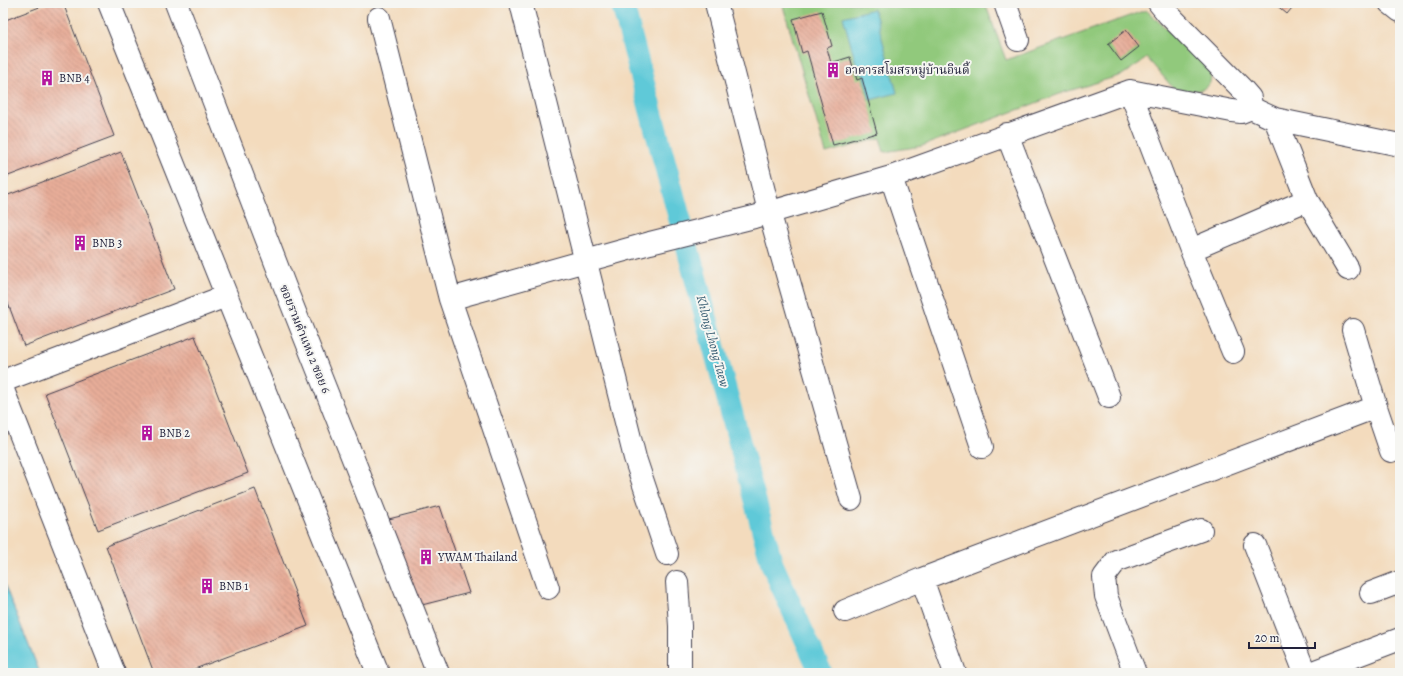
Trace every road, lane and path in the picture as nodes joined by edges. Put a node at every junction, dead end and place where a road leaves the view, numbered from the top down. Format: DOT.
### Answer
graph roads {
  1 [pos="108,3"];
  2 [pos="176,3"];
  3 [pos="521,3"];
  4 [pos="716,3"];
  5 [pos="1005,3"];
  6 [pos="1158,3"];
  7 [pos="1390,3"];
  8 [pos="1400,11"];
  9 [pos="379,18"];
  10 [pos="1018,40"];
  11 [pos="1130,91"];
  12 [pos="1251,108"];
  13 [pos="1275,119"];
  14 [pos="1007,134"];
  15 [pos="1400,145"];
  16 [pos="890,177"];
  17 [pos="1307,200"];
  18 [pos="769,212"];
  19 [pos="1191,250"];
  20 [pos="586,260"];
  21 [pos="1348,269"];
  22 [pos="226,296"];
  23 [pos="450,299"];
  24 [pos="1353,330"];
  25 [pos="1233,352"];
  26 [pos="3,381"];
  27 [pos="3,390"];
  28 [pos="1108,397"];
  29 [pos="1376,407"];
  30 [pos="982,448"];
  31 [pos="1391,451"];
  32 [pos="851,499"];
  33 [pos="1201,530"];
  34 [pos="1255,545"];
  35 [pos="666,554"];
  36 [pos="922,579"];
  37 [pos="677,582"];
  38 [pos="1400,582"];
  39 [pos="548,588"];
  40 [pos="1371,593"];
  41 [pos="845,611"];
  42 [pos="1400,639"];
  43 [pos="114,673"];
  44 [pos="378,673"];
  45 [pos="438,673"];
  46 [pos="680,673"];
  47 [pos="955,673"];
  48 [pos="1136,673"];
  49 [pos="1304,673"];
  50 [pos="1310,673"];
  1 -- 22 [label="street"];
  2 -- 45 [label="street, ซอยรามคำแหง 2 ซอย 6"];
  3 -- 20 [label="street"];
  4 -- 18 [label="street"];
  5 -- 10 [label="street"];
  6 -- 12 [label="street"];
  7 -- 8 [label="street"];
  9 -- 23 [label="street"];
  11 -- 12 [label="street"];
  11 -- 14 [label="street"];
  11 -- 19 [label="street"];
  12 -- 13 [label="street"];
  13 -- 15 [label="street"];
  13 -- 17 [label="street"];
  14 -- 16 [label="street"];
  14 -- 28 [label="street"];
  16 -- 18 [label="street"];
  16 -- 30 [label="street"];
  17 -- 19 [label="street"];
  17 -- 21 [label="street"];
  18 -- 20 [label="street"];
  18 -- 32 [label="street"];
  19 -- 25 [label="street"];
  20 -- 23 [label="street"];
  20 -- 35 [label="street"];
  22 -- 26 [label="street"];
  22 -- 44 [label="street"];
  23 -- 39 [label="street"];
  24 -- 29 [label="street"];
  27 -- 43 [label="street"];
  29 -- 31 [label="street"];
  29 -- 36 [label="street"];
  33 -- 48 [label="street"];
  34 -- 49 [label="street"];
  36 -- 41 [label="street"];
  36 -- 47 [label="street"];
  37 -- 46 [label="street"];
  38 -- 40 [label="street"];
  42 -- 50 [label="street"];
}
